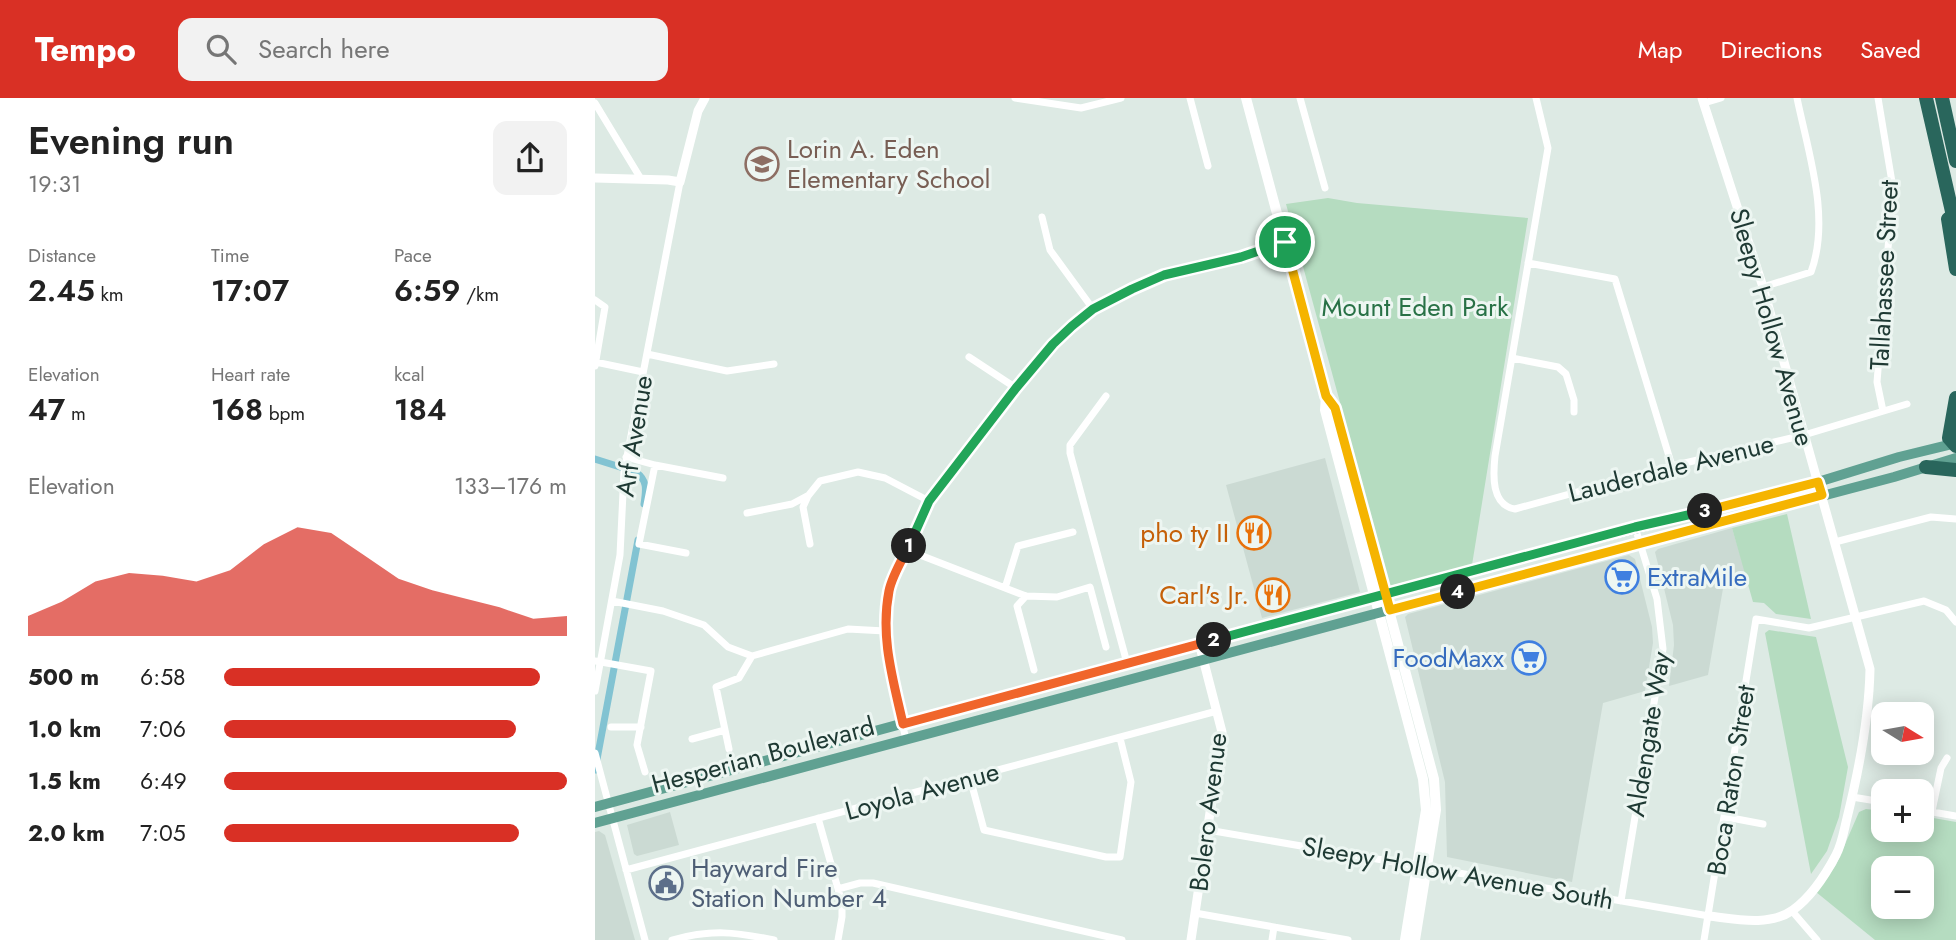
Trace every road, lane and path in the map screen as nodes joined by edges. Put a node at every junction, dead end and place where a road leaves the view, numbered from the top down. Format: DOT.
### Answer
graph roads {
  1 [pos="705,98"];
  2 [pos="1015,98"];
  3 [pos="1121,98"];
  4 [pos="1190,98"];
  5 [pos="1246,98"];
  6 [pos="1300,98"];
  7 [pos="1536,98"];
  8 [pos="1721,98"];
  9 [pos="1797,98"];
  10 [pos="1878,98"];
  11 [pos="1926,98"];
  12 [pos="1942,98"];
  13 [pos="1703,100"];
  14 [pos="595,103"];
  15 [pos="1956,161"];
  16 [pos="1208,166"];
  17 [pos="1942,172"];
  18 [pos="595,178"];
  19 [pos="641,179"];
  20 [pos="680,182"];
  21 [pos="1325,187"];
  22 [pos="1042,217"];
  23 [pos="1956,229"];
  24 [pos="1285,242"];
  25 [pos="1528,263"];
  26 [pos="1956,269"];
  27 [pos="1763,287"];
  28 [pos="595,300"];
  29 [pos="1093,309"];
  30 [pos="647,354"];
  31 [pos="969,357"];
  32 [pos="1512,358"];
  33 [pos="595,364"];
  34 [pos="774,364"];
  35 [pos="643,372"];
  36 [pos="1016,388"];
  37 [pos="1106,396"];
  38 [pos="1326,396"];
  39 [pos="1956,398"];
  40 [pos="1907,404"];
  41 [pos="1884,411"];
  42 [pos="1574,412"];
  43 [pos="1804,435"];
  44 [pos="1955,448"];
  45 [pos="627,457"];
  46 [pos="655,465"];
  47 [pos="1672,466"];
  48 [pos="1926,467"];
  49 [pos="1956,470"];
  50 [pos="723,478"];
  51 [pos="1818,482"];
  52 [pos="1822,495"];
  53 [pos="808,496"];
  54 [pos="929,501"];
  55 [pos="747,513"];
  56 [pos="1956,519"];
  57 [pos="1635,527"];
  58 [pos="1073,532"];
  59 [pos="1835,542"];
  60 [pos="1641,543"];
  61 [pos="810,544"];
  62 [pos="907,550"];
  63 [pos="686,553"];
  64 [pos="1005,588"];
  65 [pos="1386,593"];
  66 [pos="1026,596"];
  67 [pos="1374,596"];
  68 [pos="612,601"];
  69 [pos="1384,611"];
  70 [pos="1857,617"];
  71 [pos="1956,622"];
  72 [pos="885,631"];
  73 [pos="1199,643"];
  74 [pos="1106,648"];
  75 [pos="752,656"];
  76 [pos="1204,660"];
  77 [pos="598,662"];
  78 [pos="1127,663"];
  79 [pos="1034,670"];
  80 [pos="595,691"];
  81 [pos="1217,711"];
  82 [pos="903,724"];
  83 [pos="611,727"];
  84 [pos="641,727"];
  85 [pos="725,730"];
  86 [pos="1120,738"];
  87 [pos="692,739"];
  88 [pos="907,740"];
  89 [pos="729,749"];
  90 [pos="595,753"];
  91 [pos="1947,758"];
  92 [pos="645,772"];
  93 [pos="970,778"];
  94 [pos="1852,797"];
  95 [pos="1871,800"];
  96 [pos="1934,801"];
  97 [pos="608,803"];
  98 [pos="595,807"];
  99 [pos="1934,811"];
  100 [pos="1956,816"];
  101 [pos="1726,817"];
  102 [pos="818,818"];
  103 [pos="613,819"];
  104 [pos="595,823"];
  105 [pos="1763,824"];
  106 [pos="1208,830"];
  107 [pos="1422,867"];
  108 [pos="626,870"];
  109 [pos="838,889"];
  110 [pos="1621,901"];
  111 [pos="1792,911"];
  112 [pos="1195,913"];
  113 [pos="1709,916"];
  114 [pos="1274,927"];
  115 [pos="645,940"];
  116 [pos="673,940"];
  117 [pos="775,940"];
  118 [pos="838,940"];
  119 [pos="1122,940"];
  120 [pos="1191,940"];
  121 [pos="1272,940"];
  122 [pos="1348,940"];
  123 [pos="1405,940"];
  124 [pos="1415,940"];
  125 [pos="1704,940"];
  126 [pos="1817,940"];
  1 -- 20 [label="street"];
  2 -- 3 [label="street"];
  4 -- 16 [label="street"];
  5 -- 24 [label="main road"];
  6 -- 21 [label="street"];
  7 -- 25 [label="street"];
  8 -- 13 [label="street"];
  9 -- 27 [label="street"];
  10 -- 41 [label="street, Tallahassee Street"];
  11 -- 17 [label="highway"];
  12 -- 15 [label="highway"];
  13 -- 27 [label="street, Sleepy Hollow Avenue"];
  14 -- 19 [label="street"];
  17 -- 23 [label="highway"];
  17 -- 26 [label="highway"];
  18 -- 19 [label="street"];
  19 -- 20 [label="street"];
  20 -- 30 [label="street, Arf Avenue"];
  22 -- 29 [label="street"];
  24 -- 29 [label="street"];
  24 -- 38 [label="main road"];
  25 -- 32 [label="street"];
  25 -- 47 [label="street"];
  27 -- 43 [label="street, Sleepy Hollow Avenue"];
  28 -- 33 [label="street"];
  29 -- 36 [label="street"];
  30 -- 34 [label="street"];
  30 -- 35 [label="street, Arf Avenue"];
  31 -- 36 [label="street"];
  32 -- 42 [label="street"];
  32 -- 47 [label="street, Lauderdale Avenue"];
  33 -- 35 [label="street"];
  35 -- 45 [label="street, Arf Avenue"];
  36 -- 54 [label="street"];
  37 -- 78 [label="street"];
  38 -- 65 [label="main road"];
  38 -- 67 [label="main road"];
  39 -- 44 [label="highway"];
  40 -- 41 [label="street, Lauderdale Avenue"];
  41 -- 43 [label="street, Lauderdale Avenue"];
  43 -- 47 [label="street, Lauderdale Avenue"];
  43 -- 51 [label="street, Sleepy Hollow Avenue"];
  44 -- 48 [label="main road, Hesperian Boulevard"];
  44 -- 51 [label="main road, Hesperian Boulevard"];
  45 -- 46 [label="street"];
  45 -- 68 [label="street, Arf Avenue"];
  46 -- 50 [label="street"];
  46 -- 63 [label="street"];
  48 -- 49 [label="highway"];
  48 -- 52 [label="main road, Hesperian Boulevard"];
  51 -- 52 [label="street, Sleepy Hollow Avenue"];
  51 -- 57 [label="main road, Hesperian Boulevard"];
  52 -- 59 [label="street, Sleepy Hollow Avenue"];
  52 -- 60 [label="main road, Hesperian Boulevard"];
  53 -- 54 [label="street"];
  53 -- 55 [label="street"];
  53 -- 61 [label="street"];
  54 -- 62 [label="street"];
  56 -- 59 [label="street"];
  57 -- 60 [label="street, Aldengate Way"];
  57 -- 65 [label="main road, Hesperian Boulevard"];
  58 -- 64 [label="street"];
  59 -- 70 [label="street, Sleepy Hollow Avenue"];
  60 -- 69 [label="main road, Hesperian Boulevard"];
  60 -- 110 [label="street, Aldengate Way"];
  62 -- 64 [label="street"];
  62 -- 72 [label="street"];
  64 -- 66 [label="street"];
  65 -- 67 [label="main road, Hesperian Boulevard"];
  65 -- 69 [label="main road"];
  66 -- 74 [label="street"];
  66 -- 79 [label="street"];
  67 -- 69 [label="main road"];
  67 -- 73 [label="main road, Hesperian Boulevard"];
  68 -- 75 [label="street"];
  68 -- 77 [label="street, Arf Avenue"];
  69 -- 76 [label="main road, Hesperian Boulevard"];
  69 -- 107 [label="main road"];
  70 -- 71 [label="street"];
  70 -- 94 [label="street, Sleepy Hollow Avenue"];
  70 -- 101 [label="street, Boca Raton Street"];
  72 -- 75 [label="street"];
  72 -- 82 [label="street"];
  73 -- 76 [label="street, Bolero Avenue"];
  73 -- 78 [label="main road, Hesperian Boulevard"];
  75 -- 85 [label="street"];
  76 -- 81 [label="street, Bolero Avenue"];
  76 -- 88 [label="main road, Hesperian Boulevard"];
  77 -- 80 [label="street, Arf Avenue"];
  77 -- 84 [label="street"];
  78 -- 82 [label="main road, Hesperian Boulevard"];
  81 -- 86 [label="street, Loyola Avenue"];
  81 -- 106 [label="street, Bolero Avenue"];
  82 -- 88 [label="street"];
  82 -- 97 [label="main road, Hesperian Boulevard"];
  83 -- 84 [label="street"];
  84 -- 92 [label="street"];
  85 -- 87 [label="street"];
  85 -- 89 [label="street"];
  86 -- 93 [label="street, Loyola Avenue"];
  86 -- 93 [label="street"];
  88 -- 103 [label="main road, Hesperian Boulevard"];
  90 -- 97 [label="street"];
  91 -- 96 [label="street"];
  93 -- 102 [label="street, Loyola Avenue"];
  94 -- 95 [label="street"];
  94 -- 111 [label="street, Sleepy Hollow Avenue"];
  97 -- 98 [label="main road, Hesperian Boulevard"];
  97 -- 103 [label="street"];
  99 -- 100 [label="street"];
  101 -- 105 [label="street"];
  101 -- 113 [label="street, Boca Raton Street"];
  102 -- 108 [label="street, Loyola Avenue"];
  102 -- 109 [label="street"];
  103 -- 104 [label="main road, Hesperian Boulevard"];
  103 -- 108 [label="street"];
  106 -- 107 [label="street, Sleepy Hollow Avenue South"];
  106 -- 112 [label="street, Bolero Avenue"];
  107 -- 110 [label="street, Sleepy Hollow Avenue South"];
  107 -- 123 [label="main road"];
  107 -- 124 [label="main road"];
  108 -- 115 [label="street"];
  109 -- 118 [label="street"];
  109 -- 119 [label="street"];
  110 -- 113 [label="street, Sleepy Hollow Avenue South"];
  111 -- 113 [label="street"];
  111 -- 126 [label="street"];
  112 -- 114 [label="street"];
  112 -- 120 [label="street, Bolero Avenue"];
  113 -- 125 [label="street, Boca Raton Street"];
  114 -- 121 [label="street"];
  114 -- 122 [label="street"];
  116 -- 117 [label="street"];
}
